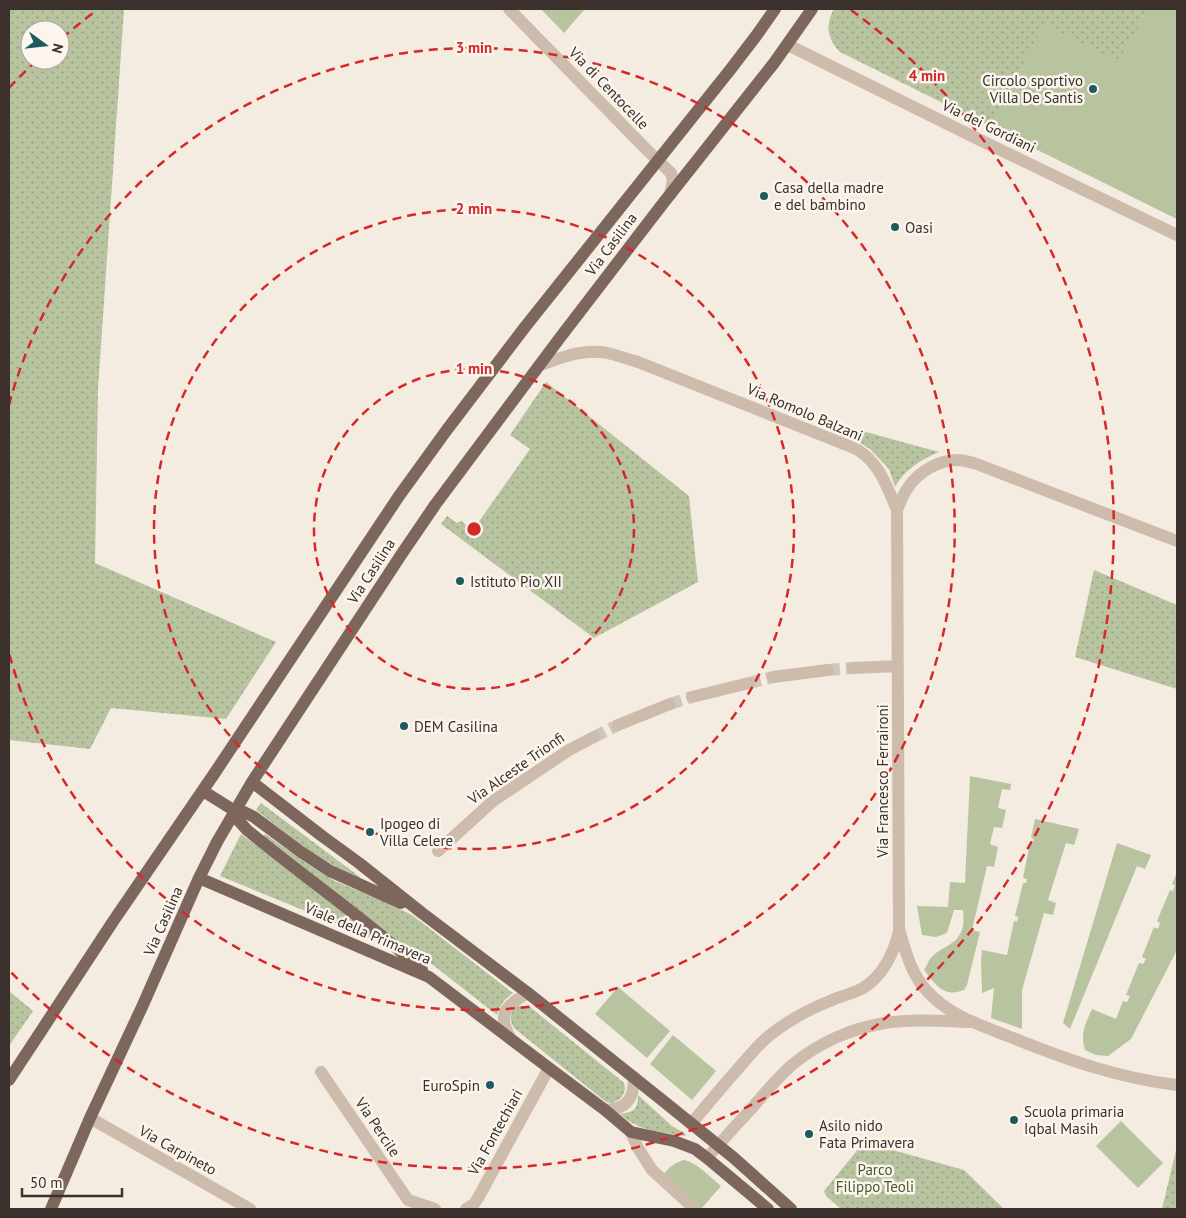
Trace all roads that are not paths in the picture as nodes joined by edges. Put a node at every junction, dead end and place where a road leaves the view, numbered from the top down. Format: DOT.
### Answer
graph roads {
  1 [pos="509,9"];
  2 [pos="775,9"];
  3 [pos="812,9"];
  4 [pos="788,45"];
  5 [pos="658,160"];
  6 [pos="670,195"];
  7 [pos="1177,235"];
  8 [pos="540,365"];
  9 [pos="897,510"];
  10 [pos="1177,541"];
  11 [pos="898,666"];
  12 [pos="853,668"];
  13 [pos="828,670"];
  14 [pos="773,677"];
  15 [pos="749,682"];
  16 [pos="692,697"];
  17 [pos="670,704"];
  18 [pos="618,725"];
  19 [pos="594,737"];
  20 [pos="252,782"];
  21 [pos="203,791"];
  22 [pos="235,811"];
  23 [pos="438,850"];
  24 [pos="200,878"];
  25 [pos="422,913"];
  26 [pos="899,929"];
  27 [pos="429,977"];
  28 [pos="528,993"];
  29 [pos="971,1022"];
  30 [pos="511,1039"];
  31 [pos="549,1068"];
  32 [pos="321,1072"];
  33 [pos="634,1077"];
  34 [pos="9,1080"];
  35 [pos="1177,1084"];
  36 [pos="605,1110"];
  37 [pos="90,1118"];
  38 [pos="692,1124"];
  39 [pos="631,1132"];
  40 [pos="718,1146"];
  41 [pos="708,1158"];
  42 [pos="405,1205"];
  43 [pos="468,1208"];
  44 [pos="51,1209"];
  45 [pos="250,1209"];
  46 [pos="435,1209"];
  47 [pos="695,1209"];
  48 [pos="768,1209"];
  49 [pos="791,1209"];
  1 -- 5 [label="street, Via di Centocelle"];
  2 -- 5 [label="main road, Via Casilina"];
  3 -- 4 [label="main road, Via Casilina"];
  4 -- 6 [label="main road, Via Casilina"];
  4 -- 7 [label="street, Via dei Gordiani"];
  5 -- 6 [label="street, Via di Centocelle"];
  5 -- 21 [label="main road, Via Casilina"];
  6 -- 8 [label="main road, Via Casilina"];
  8 -- 9 [label="street, Via Romolo Balzani"];
  8 -- 20 [label="main road, Via Casilina"];
  9 -- 10 [label="street"];
  9 -- 11 [label="street, Via Francesco Ferraironi"];
  11 -- 12 [label="street"];
  11 -- 26 [label="street, Via Francesco Ferraironi"];
  13 -- 14 [label="street"];
  15 -- 16 [label="street"];
  17 -- 18 [label="street"];
  19 -- 23 [label="street, Via Alceste Trionfi"];
  20 -- 22 [label="main road, Via Casilina"];
  20 -- 25 [label="main road"];
  21 -- 22 [label="main road"];
  21 -- 34 [label="main road, Via Casilina"];
  22 -- 24 [label="main road, Via Casilina"];
  22 -- 25 [label="main road"];
  22 -- 27 [label="main road"];
  24 -- 27 [label="main road, Viale della Primavera"];
  24 -- 37 [label="main road, Via Casilina"];
  25 -- 28 [label="main road"];
  26 -- 29 [label="street, Via Francesco Ferraironi"];
  26 -- 38 [label="street"];
  27 -- 30 [label="main road, Viale della Primavera"];
  28 -- 30 [label="street"];
  28 -- 33 [label="main road"];
  29 -- 35 [label="street"];
  29 -- 40 [label="street"];
  30 -- 31 [label="main road, Viale della Primavera"];
  31 -- 36 [label="main road, Viale della Primavera"];
  31 -- 43 [label="street, Via Fontechiari"];
  32 -- 42 [label="street, Via Percile"];
  33 -- 36 [label="street"];
  33 -- 38 [label="main road"];
  36 -- 39 [label="main road, Viale della Primavera"];
  37 -- 44 [label="main road, Via Casilina"];
  37 -- 45 [label="street, Via Carpineto"];
  38 -- 40 [label="main road"];
  39 -- 41 [label="main road, Viale della Primavera"];
  39 -- 47 [label="street"];
  40 -- 41 [label="street"];
  40 -- 49 [label="main road"];
  41 -- 48 [label="main road, Viale della Primavera"];
  42 -- 46 [label="street"];
}
